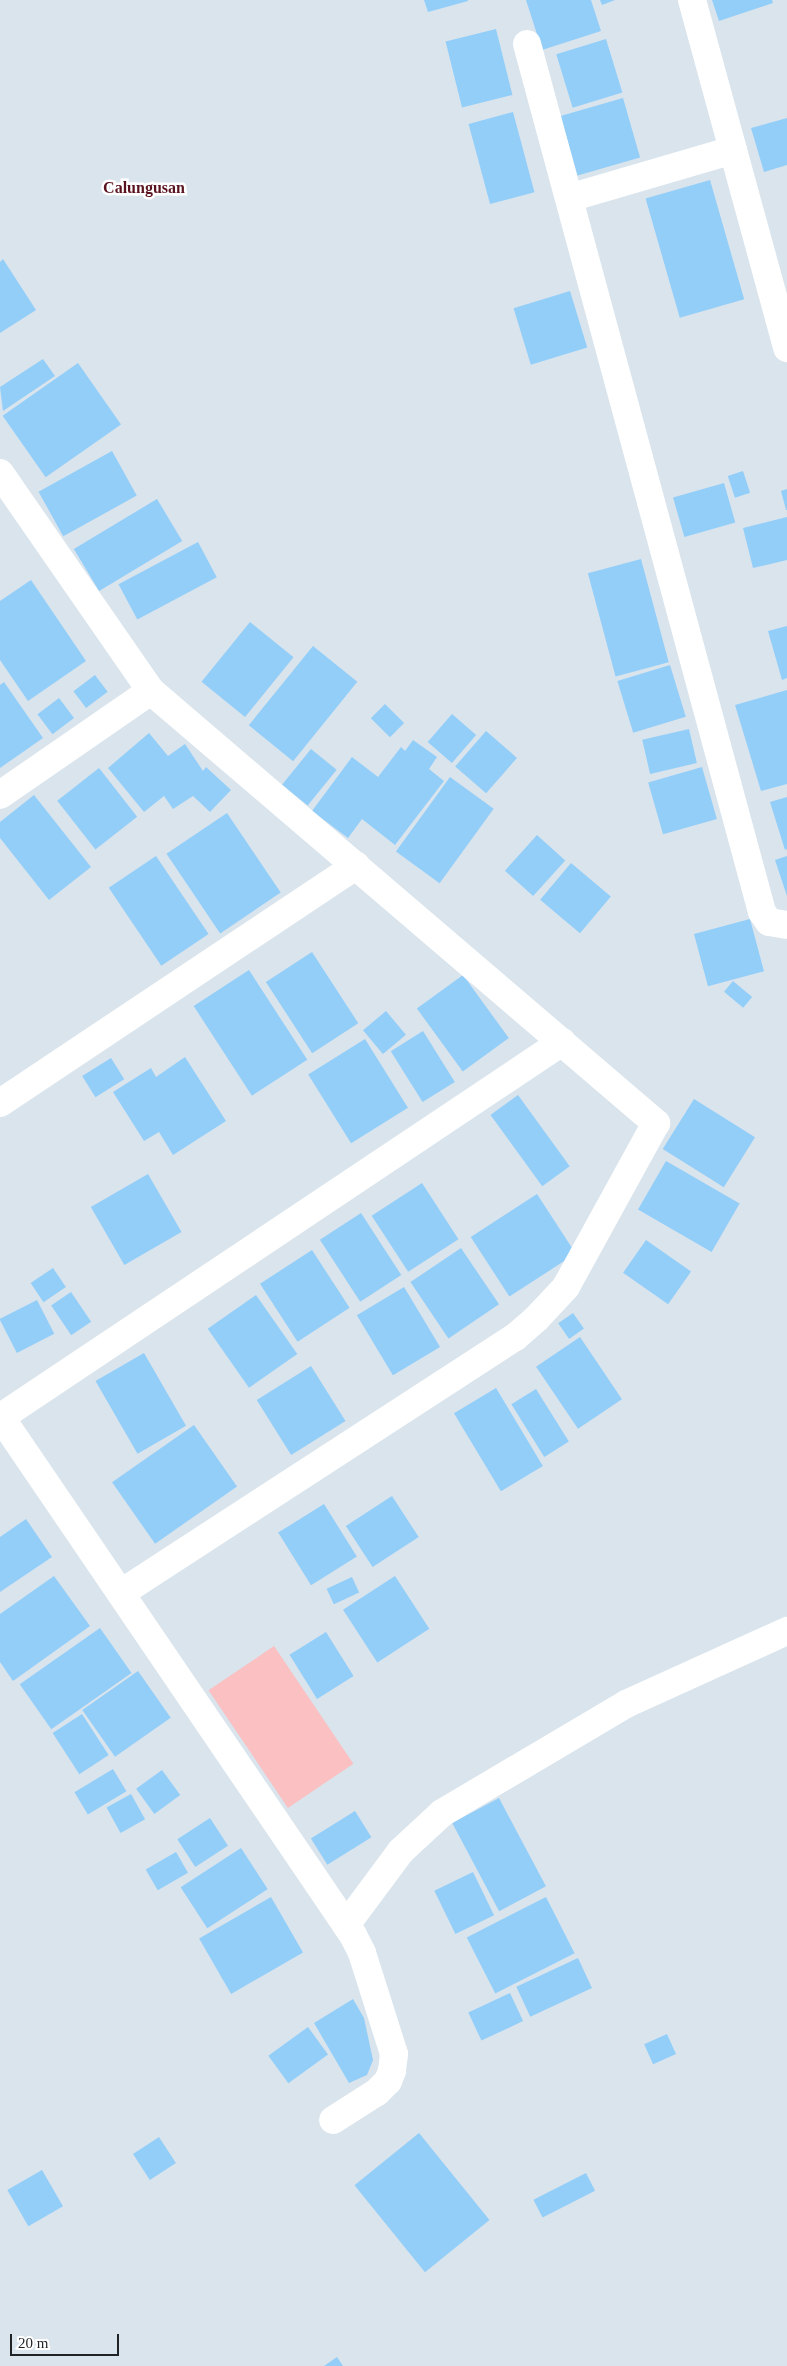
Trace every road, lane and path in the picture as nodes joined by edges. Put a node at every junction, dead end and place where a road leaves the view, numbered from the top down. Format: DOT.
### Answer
graph roads {
  1 [pos="692,0"];
  2 [pos="527,44"];
  3 [pos="733,150"];
  4 [pos="569,198"];
  5 [pos="787,348"];
  6 [pos="0,473"];
  7 [pos="151,692"];
  8 [pos="0,795"];
  9 [pos="356,866"];
  10 [pos="787,925"];
  11 [pos="562,1042"];
  12 [pos="0,1104"];
  13 [pos="0,1417"];
  14 [pos="122,1592"];
  15 [pos="787,1631"];
  16 [pos="346,1925"];
  17 [pos="333,2120"];
  1 -- 3 [label="street"];
  2 -- 4 [label="street"];
  3 -- 4 [label="street"];
  3 -- 5 [label="street"];
  4 -- 10 [label="street"];
  6 -- 7 [label="street"];
  7 -- 8 [label="street"];
  7 -- 9 [label="street"];
  9 -- 11 [label="street"];
  9 -- 12 [label="street"];
  11 -- 13 [label="street"];
  11 -- 14 [label="street"];
  13 -- 14 [label="street"];
  14 -- 16 [label="street"];
  15 -- 16 [label="street"];
  16 -- 17 [label="street"];
}
